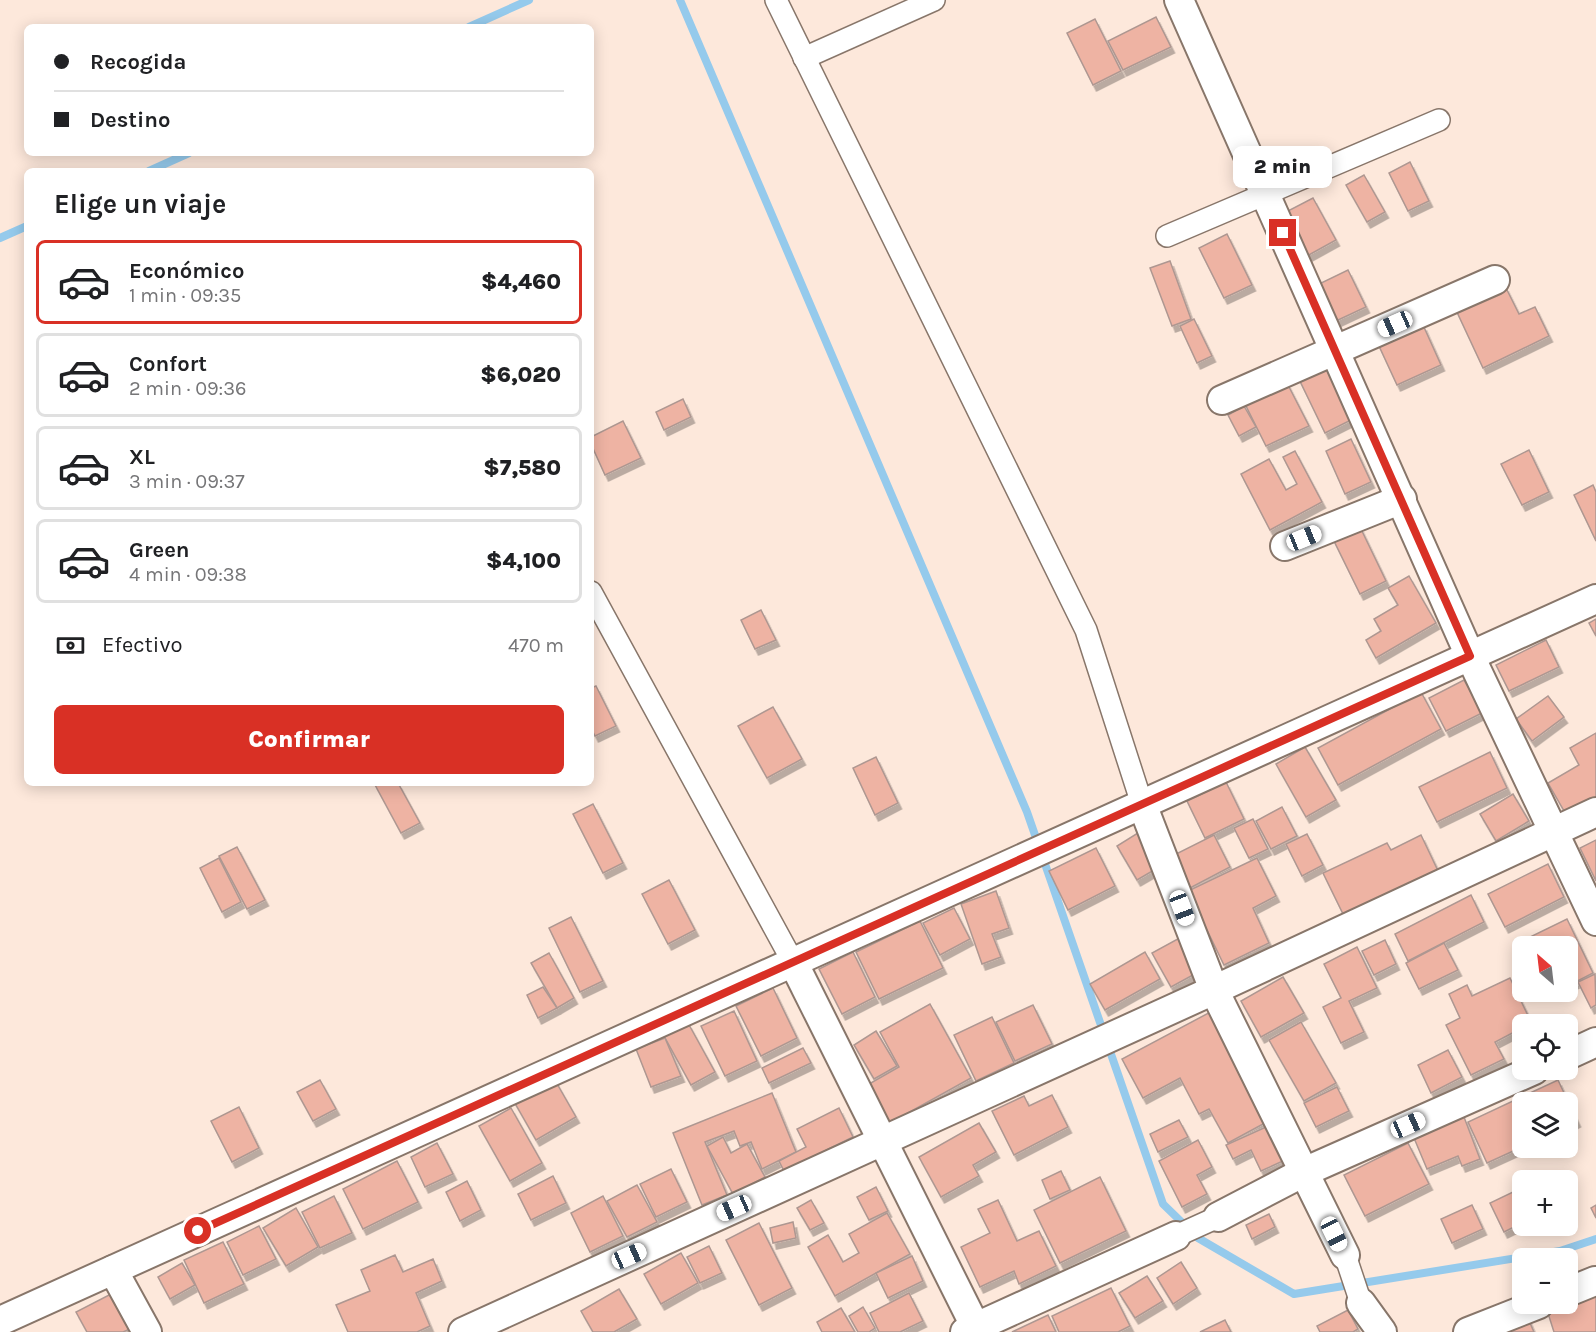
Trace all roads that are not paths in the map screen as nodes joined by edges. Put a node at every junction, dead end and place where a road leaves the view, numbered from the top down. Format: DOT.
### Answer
graph roads {
  1 [pos="776,0"];
  2 [pos="934,0"];
  3 [pos="1179,0"];
  4 [pos="804,58"];
  5 [pos="1439,120"];
  6 [pos="1265,194"];
  7 [pos="1167,236"];
  8 [pos="1496,280"];
  9 [pos="1335,351"];
  10 [pos="1221,400"];
  11 [pos="1402,499"];
  12 [pos="1285,546"];
  13 [pos="594,597"];
  14 [pos="1596,599"];
  15 [pos="1470,656"];
  16 [pos="1142,804"];
  17 [pos="1596,812"];
  18 [pos="1554,831"];
  19 [pos="1596,921"];
  20 [pos="793,962"];
  21 [pos="1215,990"];
  22 [pos="1596,1042"];
  23 [pos="1578,1050"];
  24 [pos="1512,1080"];
  25 [pos="882,1141"];
  26 [pos="1304,1172"];
  27 [pos="1218,1217"];
  28 [pos="1176,1236"];
  29 [pos="1344,1255"];
  30 [pos="113,1270"];
  31 [pos="1595,1281"];
  32 [pos="1578,1288"];
  33 [pos="1361,1303"];
  34 [pos="1514,1314"];
  35 [pos="0,1321"];
  36 [pos="973,1330"];
  37 [pos="147,1332"];
  38 [pos="463,1332"];
  39 [pos="1382,1332"];
  40 [pos="1468,1332"];
  1 -- 4 [label="street"];
  2 -- 4 [label="street"];
  3 -- 6 [label="street"];
  4 -- 16 [label="street"];
  5 -- 6 [label="street"];
  6 -- 7 [label="street"];
  6 -- 9 [label="street"];
  8 -- 9 [label="street"];
  9 -- 10 [label="street"];
  9 -- 11 [label="street"];
  11 -- 12 [label="street"];
  11 -- 15 [label="street"];
  13 -- 20 [label="street"];
  14 -- 15 [label="street"];
  15 -- 16 [label="street"];
  15 -- 18 [label="street"];
  16 -- 20 [label="street"];
  16 -- 21 [label="street"];
  17 -- 18 [label="street"];
  18 -- 19 [label="street"];
  18 -- 21 [label="street"];
  20 -- 25 [label="street"];
  20 -- 30 [label="street"];
  21 -- 25 [label="street"];
  21 -- 26 [label="street"];
  22 -- 23 [label="street"];
  24 -- 26 [label="street"];
  25 -- 36 [label="street"];
  25 -- 38 [label="street"];
  26 -- 27 [label="street"];
  26 -- 29 [label="street"];
  27 -- 28 [label="street"];
  28 -- 36 [label="street"];
  29 -- 33 [label="street"];
  30 -- 35 [label="street"];
  30 -- 37 [label="street"];
  31 -- 32 [label="street"];
  33 -- 39 [label="street"];
  34 -- 40 [label="street"];
}
